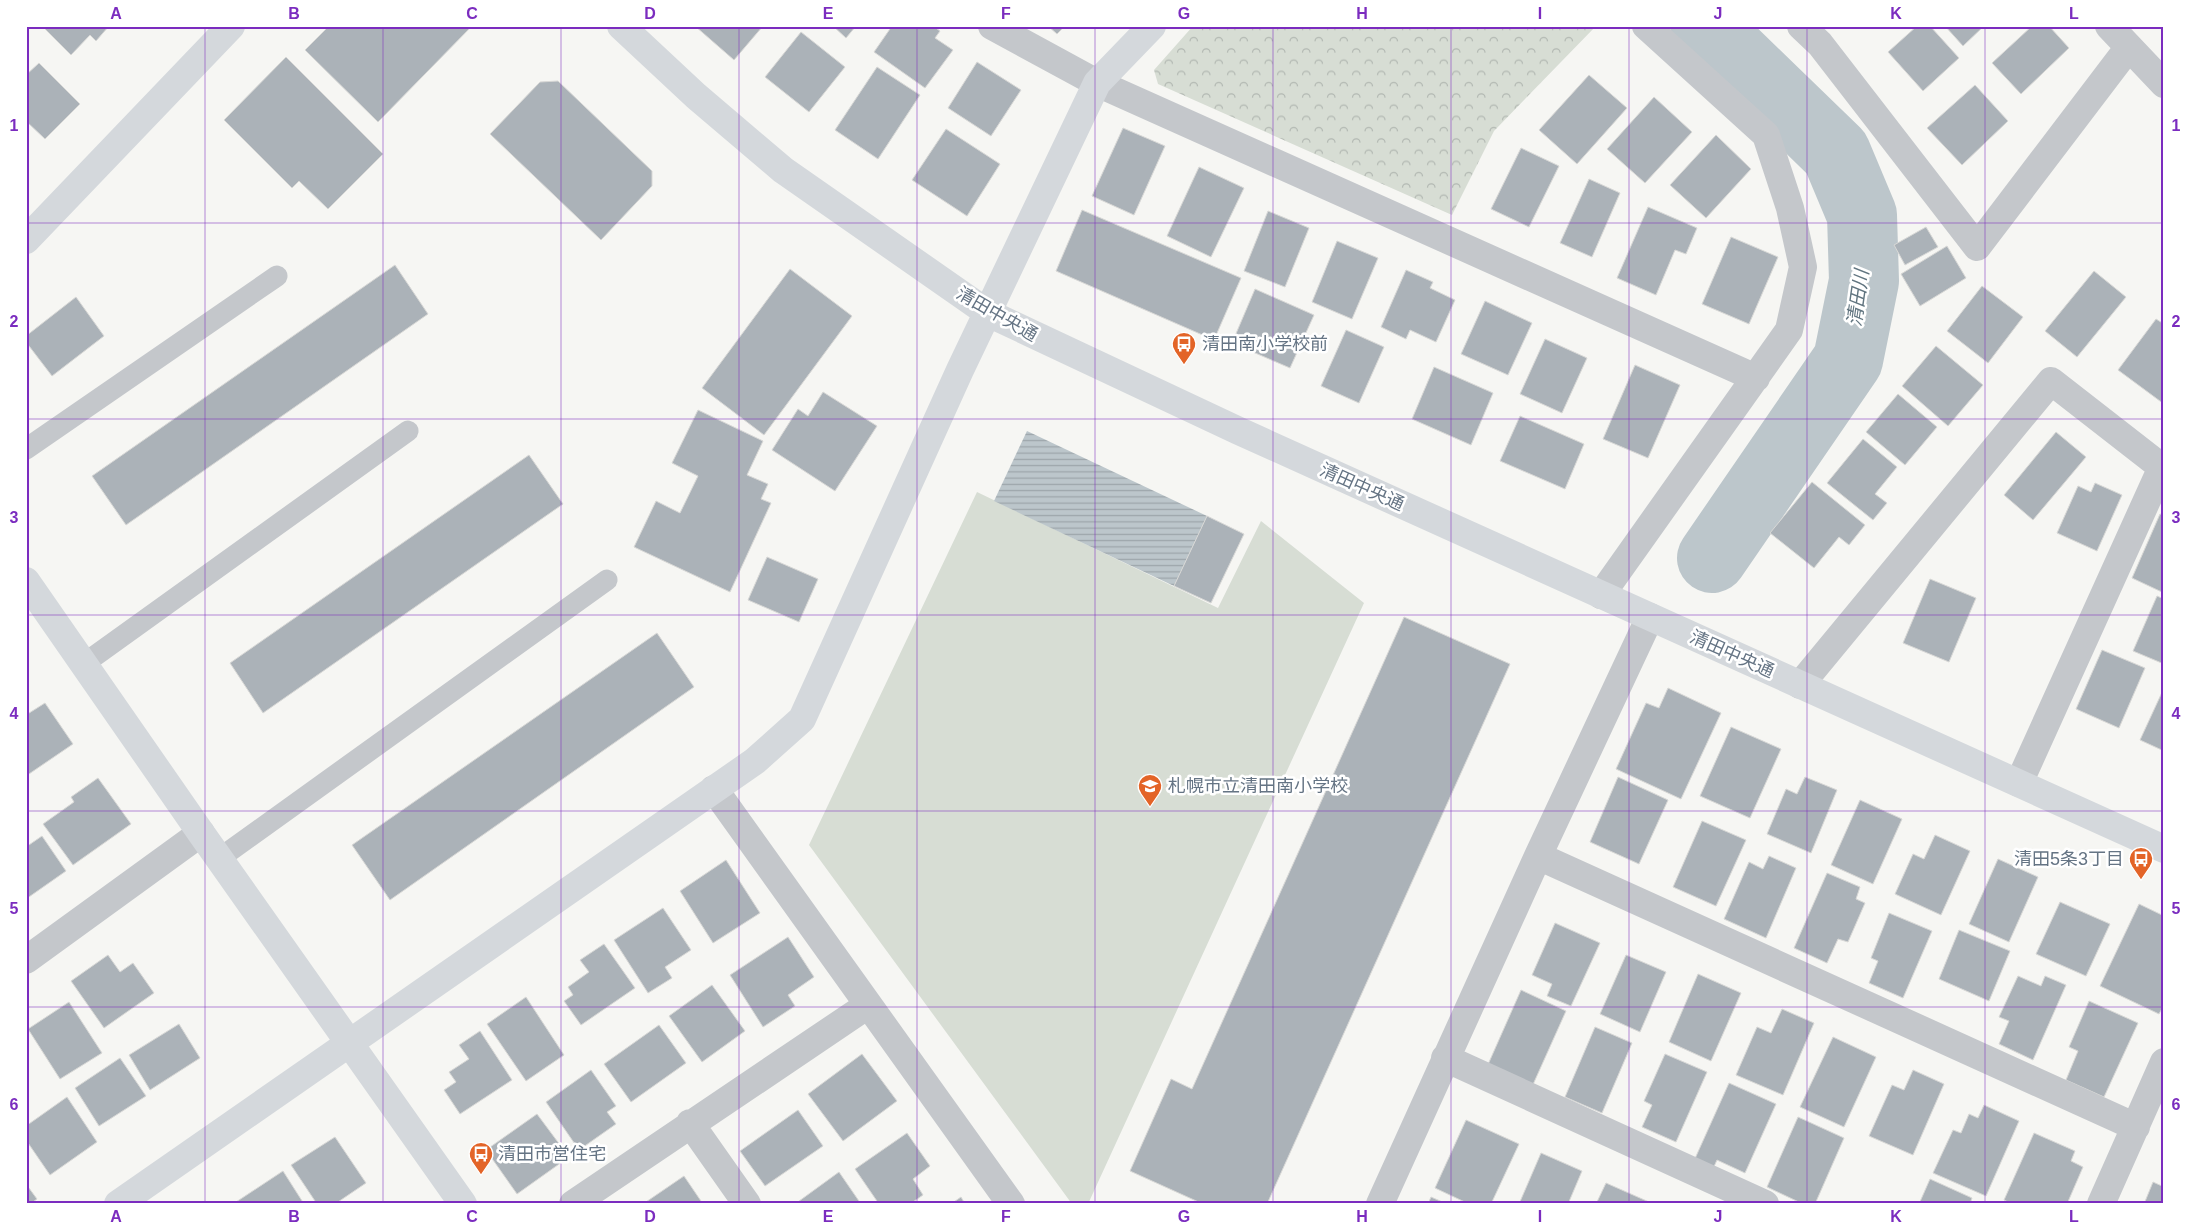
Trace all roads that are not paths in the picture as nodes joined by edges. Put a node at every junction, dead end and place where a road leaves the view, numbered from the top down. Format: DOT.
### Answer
graph roads {
  1 [pos="621,26"];
  2 [pos="992,26"];
  3 [pos="1152,26"];
  4 [pos="1646,26"];
  5 [pos="1801,26"];
  6 [pos="2109,26"];
  7 [pos="229,27"];
  8 [pos="2128,47"];
  9 [pos="1097,83"];
  10 [pos="2164,84"];
  11 [pos="26,240"];
  12 [pos="277,276"];
  13 [pos="988,313"];
  14 [pos="1756,378"];
  15 [pos="408,431"];
  16 [pos="26,449"];
  17 [pos="2163,468"];
  18 [pos="607,580"];
  19 [pos="26,581"];
  20 [pos="1601,594"];
  21 [pos="1650,617"];
  22 [pos="85,663"];
  23 [pos="1800,685"];
  24 [pos="2019,783"];
  25 [pos="714,789"];
  26 [pos="201,833"];
  27 [pos="2164,849"];
  28 [pos="1538,856"];
  29 [pos="220,858"];
  30 [pos="26,960"];
  31 [pos="868,1004"];
  32 [pos="350,1042"];
  33 [pos="1445,1058"];
  34 [pos="2164,1062"];
  35 [pos="690,1123"];
  36 [pos="2136,1126"];
  37 [pos="118,1204"];
  38 [pos="463,1204"];
  39 [pos="574,1204"];
  40 [pos="748,1204"];
  41 [pos="1011,1204"];
  42 [pos="1380,1204"];
  43 [pos="1765,1204"];
  44 [pos="2100,1204"];
  1 -- 13 [label="street, 清田中央通"];
  2 -- 9 [label="street"];
  3 -- 9 [label="street"];
  4 -- 14 [label="street"];
  5 -- 8 [label="street"];
  6 -- 8 [label="street"];
  7 -- 11 [label="street"];
  8 -- 10 [label="street"];
  9 -- 13 [label="street"];
  9 -- 14 [label="street"];
  12 -- 16 [label="lane"];
  13 -- 20 [label="street, 清田中央通"];
  13 -- 25 [label="street"];
  14 -- 20 [label="street"];
  15 -- 22 [label="lane"];
  17 -- 23 [label="street"];
  17 -- 24 [label="street"];
  18 -- 29 [label="lane"];
  19 -- 22 [label="street"];
  20 -- 21 [label="street, 清田中央通"];
  21 -- 23 [label="street, 清田中央通"];
  21 -- 28 [label="street"];
  22 -- 26 [label="street"];
  23 -- 24 [label="street, 清田中央通"];
  24 -- 27 [label="street, 清田中央通"];
  25 -- 31 [label="street"];
  25 -- 32 [label="street"];
  26 -- 29 [label="street"];
  26 -- 30 [label="street"];
  28 -- 33 [label="street"];
  28 -- 36 [label="street"];
  29 -- 32 [label="street"];
  31 -- 35 [label="street"];
  31 -- 41 [label="street"];
  32 -- 37 [label="street"];
  32 -- 38 [label="street"];
  33 -- 42 [label="street"];
  33 -- 43 [label="street"];
  34 -- 36 [label="street"];
  35 -- 39 [label="street"];
  35 -- 40 [label="street"];
  36 -- 44 [label="street"];
}
